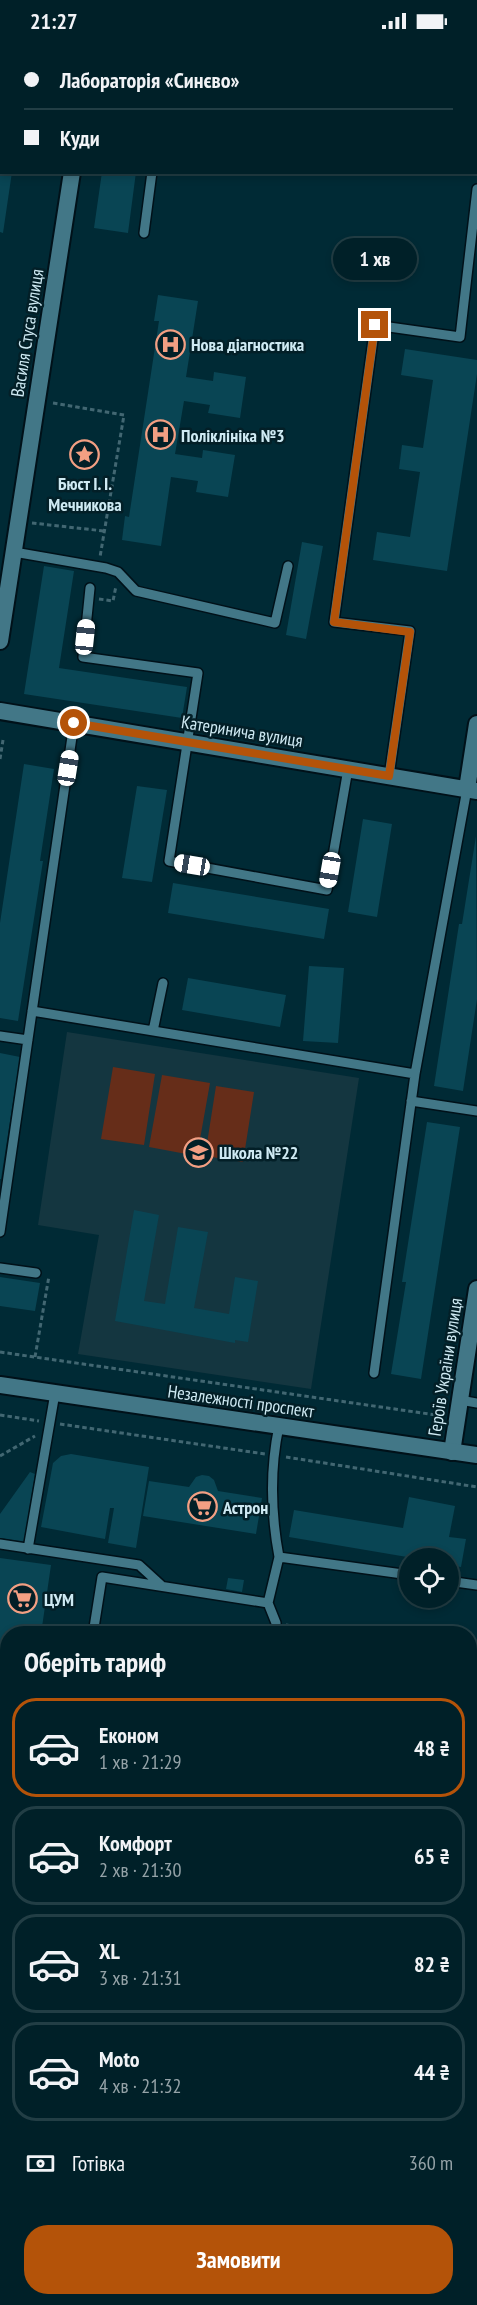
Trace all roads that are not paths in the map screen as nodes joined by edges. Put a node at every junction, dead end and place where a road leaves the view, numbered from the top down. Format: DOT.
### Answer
graph roads {
  1 [pos="72,174"];
  2 [pos="152,174"];
  3 [pos="477,189"];
  4 [pos="144,233"];
  5 [pos="14,552"];
  6 [pos="288,566"];
  7 [pos="89,592"];
  8 [pos="0,641"];
  9 [pos="0,711"];
  10 [pos="74,723"];
  11 [pos="477,724"];
  12 [pos="186,742"];
  13 [pos="348,769"];
  14 [pos="389,776"];
  15 [pos="472,790"];
  16 [pos="164,983"];
  17 [pos="32,1011"];
  18 [pos="153,1031"];
  19 [pos="0,1036"];
  20 [pos="28,1040"];
  21 [pos="415,1074"];
  22 [pos="411,1101"];
  23 [pos="477,1111"];
  24 [pos="0,1232"];
  25 [pos="0,1268"];
  26 [pos="36,1273"];
  27 [pos="477,1289"];
  28 [pos="374,1373"];
  29 [pos="0,1385"];
  30 [pos="56,1393"];
  31 [pos="460,1400"];
  32 [pos="477,1403"];
  33 [pos="279,1426"];
  34 [pos="452,1452"];
  35 [pos="477,1455"];
  36 [pos="0,1544"];
  37 [pos="28,1549"];
  38 [pos="279,1557"];
  39 [pos="399,1573"];
  40 [pos="459,1583"];
  41 [pos="477,1585"];
  42 [pos="163,1586"];
  43 [pos="268,1603"];
  44 [pos="95,1626"];
  45 [pos="276,1626"];
  1 -- 5 [label="street, Василя Стуса вулиця"];
  2 -- 4 [label="lane"];
  3 -- 14 [label="lane"];
  5 -- 6 [label="lane"];
  5 -- 8 [label="street, Василя Стуса вулиця"];
  7 -- 12 [label="lane"];
  9 -- 10 [label="street, Катеринича вулиця"];
  10 -- 12 [label="street, Катеринича вулиця"];
  10 -- 17 [label="lane"];
  11 -- 15 [label="street"];
  12 -- 13 [label="street, Катеринича вулиця"];
  12 -- 13 [label="lane"];
  13 -- 14 [label="street, Катеринича вулиця"];
  14 -- 15 [label="street, Катеринича вулиця"];
  15 -- 21 [label="lane"];
  16 -- 18 [label="lane"];
  17 -- 18 [label="lane"];
  17 -- 20 [label="lane"];
  18 -- 21 [label="lane"];
  19 -- 20 [label="lane"];
  20 -- 24 [label="lane"];
  21 -- 22 [label="lane"];
  22 -- 23 [label="lane"];
  22 -- 28 [label="lane"];
  25 -- 26 [label="lane"];
  27 -- 31 [label="street, Героїв України вулиця"];
  29 -- 30 [label="street, Незалежності проспект"];
  30 -- 33 [label="street, Незалежності проспект"];
  30 -- 37 [label="lane"];
  31 -- 32 [label="lane"];
  31 -- 34 [label="street, Героїв України вулиця"];
  33 -- 34 [label="street, Незалежності проспект"];
  33 -- 38 [label="lane"];
  34 -- 35 [label="street, Незалежності проспект"];
  36 -- 37 [label="lane"];
  37 -- 42 [label="lane"];
  38 -- 39 [label="lane"];
  38 -- 43 [label="lane"];
  40 -- 41 [label="lane"];
  42 -- 43 [label="lane"];
  42 -- 44 [label="lane"];
  43 -- 45 [label="lane"];
}
